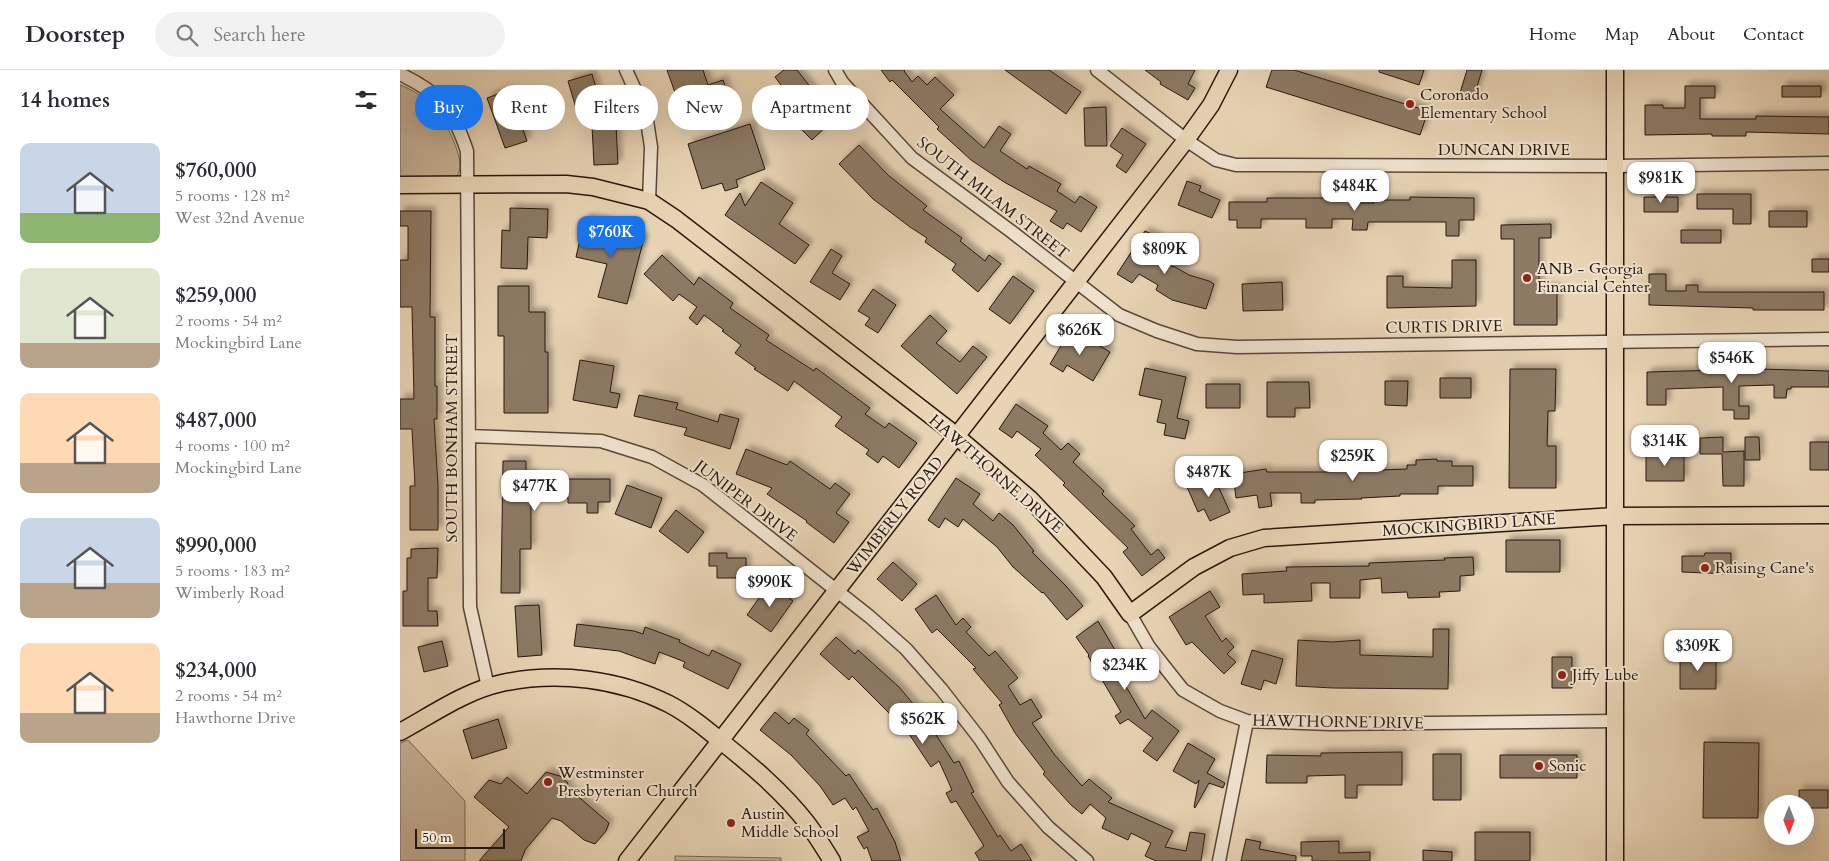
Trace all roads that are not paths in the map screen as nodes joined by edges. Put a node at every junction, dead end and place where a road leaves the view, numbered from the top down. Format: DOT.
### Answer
graph roads {
  1 [pos="626,70"];
  2 [pos="835,70"];
  3 [pos="1097,70"];
  4 [pos="1229,70"];
  5 [pos="1615,70"];
  6 [pos="400,74"];
  7 [pos="1186,140"];
  8 [pos="1829,163"];
  9 [pos="1615,166"];
  10 [pos="400,185"];
  11 [pos="468,186"];
  12 [pos="648,201"];
  13 [pos="1075,282"];
  14 [pos="1829,339"];
  15 [pos="1616,341"];
  16 [pos="469,436"];
  17 [pos="957,436"];
  18 [pos="1829,515"];
  19 [pos="1616,516"];
  20 [pos="837,591"];
  21 [pos="1130,614"];
  22 [pos="488,687"];
  23 [pos="1247,721"];
  24 [pos="1616,721"];
  25 [pos="400,732"];
  26 [pos="720,740"];
  27 [pos="626,861"];
  28 [pos="832,861"];
  29 [pos="1088,861"];
  30 [pos="1219,861"];
  31 [pos="1616,861"];
  1 -- 12 [label="street"];
  2 -- 13 [label="street, SOUTH MILAM STREET"];
  3 -- 7 [label="street, DUNCAN DRIVE"];
  4 -- 7 [label="main road, WIMBERLY ROAD"];
  5 -- 9 [label="main road"];
  6 -- 11 [label="street, SOUTH BONHAM STREET"];
  7 -- 9 [label="street, DUNCAN DRIVE"];
  7 -- 13 [label="main road, WIMBERLY ROAD"];
  8 -- 9 [label="street, DUNCAN DRIVE"];
  9 -- 15 [label="main road"];
  10 -- 11 [label="main road, HAWTHORNE DRIVE"];
  11 -- 12 [label="main road, HAWTHORNE DRIVE"];
  11 -- 16 [label="street, SOUTH BONHAM STREET"];
  12 -- 17 [label="main road, HAWTHORNE DRIVE"];
  13 -- 15 [label="street, CURTIS DRIVE"];
  13 -- 17 [label="main road, WIMBERLY ROAD"];
  14 -- 15 [label="street, CURTIS DRIVE"];
  15 -- 19 [label="main road"];
  16 -- 20 [label="street, JUNIPER DRIVE"];
  16 -- 22 [label="street, SOUTH BONHAM STREET"];
  17 -- 20 [label="main road, WIMBERLY ROAD"];
  17 -- 21 [label="main road, HAWTHORNE DRIVE"];
  18 -- 19 [label="main road, MOCKINGBIRD LANE"];
  19 -- 21 [label="main road, MOCKINGBIRD LANE"];
  19 -- 24 [label="main road"];
  20 -- 26 [label="main road, WIMBERLY ROAD"];
  20 -- 29 [label="street, JUNIPER DRIVE"];
  21 -- 23 [label="street, HAWTHORNE DRIVE"];
  22 -- 25 [label="main road"];
  22 -- 26 [label="main road"];
  23 -- 24 [label="street, HAWTHORNE DRIVE"];
  23 -- 30 [label="street"];
  24 -- 31 [label="main road"];
  26 -- 27 [label="main road, WIMBERLY ROAD"];
  26 -- 28 [label="main road"];
}
